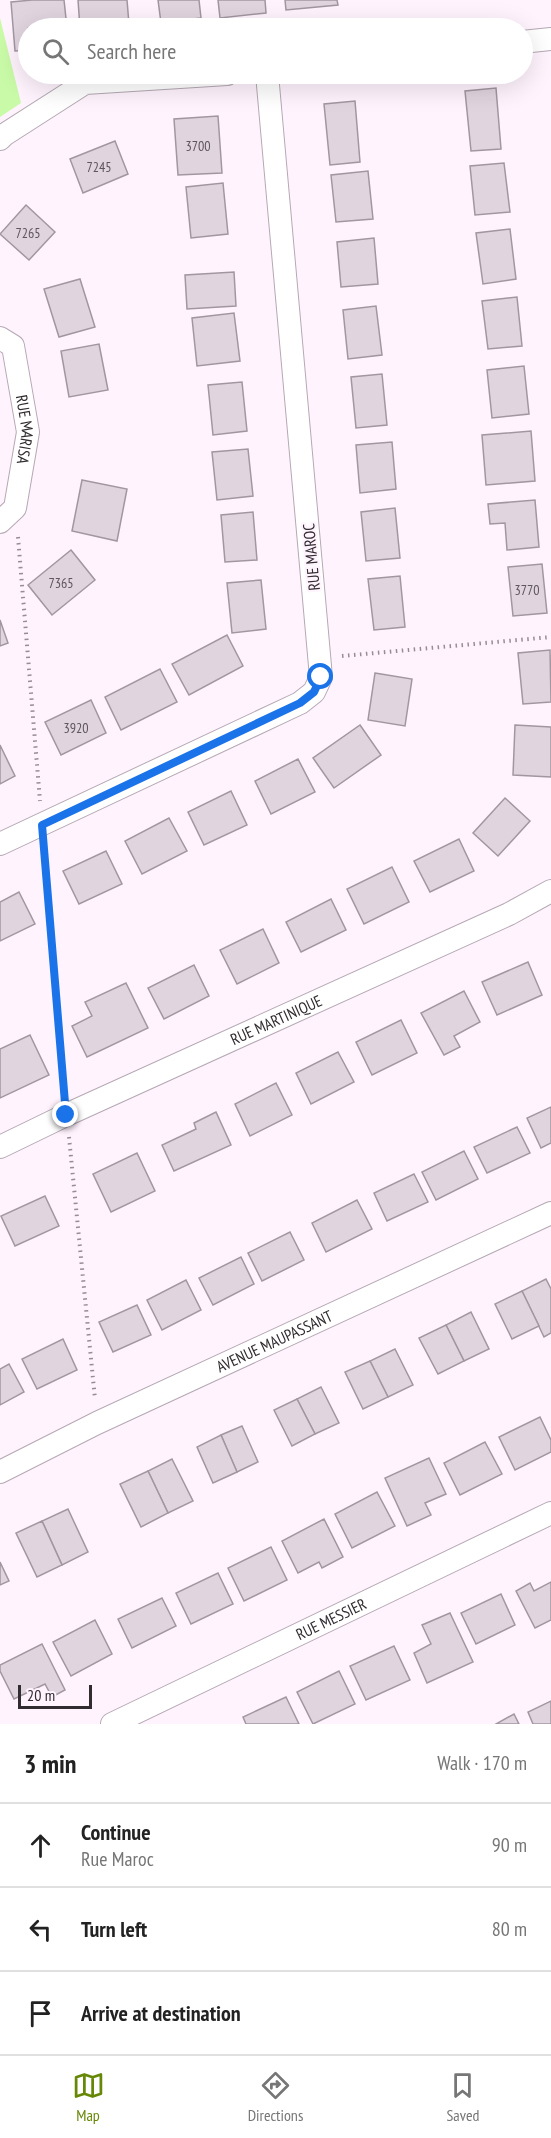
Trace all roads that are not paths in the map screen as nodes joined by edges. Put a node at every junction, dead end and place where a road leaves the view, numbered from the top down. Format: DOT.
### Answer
graph roads {
  1 [pos="551,39"];
  2 [pos="533,41"];
  3 [pos="83,84"];
  4 [pos="268,84"];
  5 [pos="0,140"];
  6 [pos="0,338"];
  7 [pos="8,515"];
  8 [pos="0,844"];
  9 [pos="551,891"];
  10 [pos="0,1147"];
  11 [pos="551,1213"];
  12 [pos="0,1472"];
  13 [pos="551,1513"];
  14 [pos="112,1724"];
  1 -- 2 [label="street"];
  3 -- 5 [label="street"];
  4 -- 8 [label="street, RUE MAROC"];
  6 -- 7 [label="street, RUE MARISA"];
  9 -- 10 [label="street, RUE MARTINIQUE"];
  11 -- 12 [label="street, AVENUE MAUPASSANT"];
  13 -- 14 [label="street, RUE MESSIER"];
}
